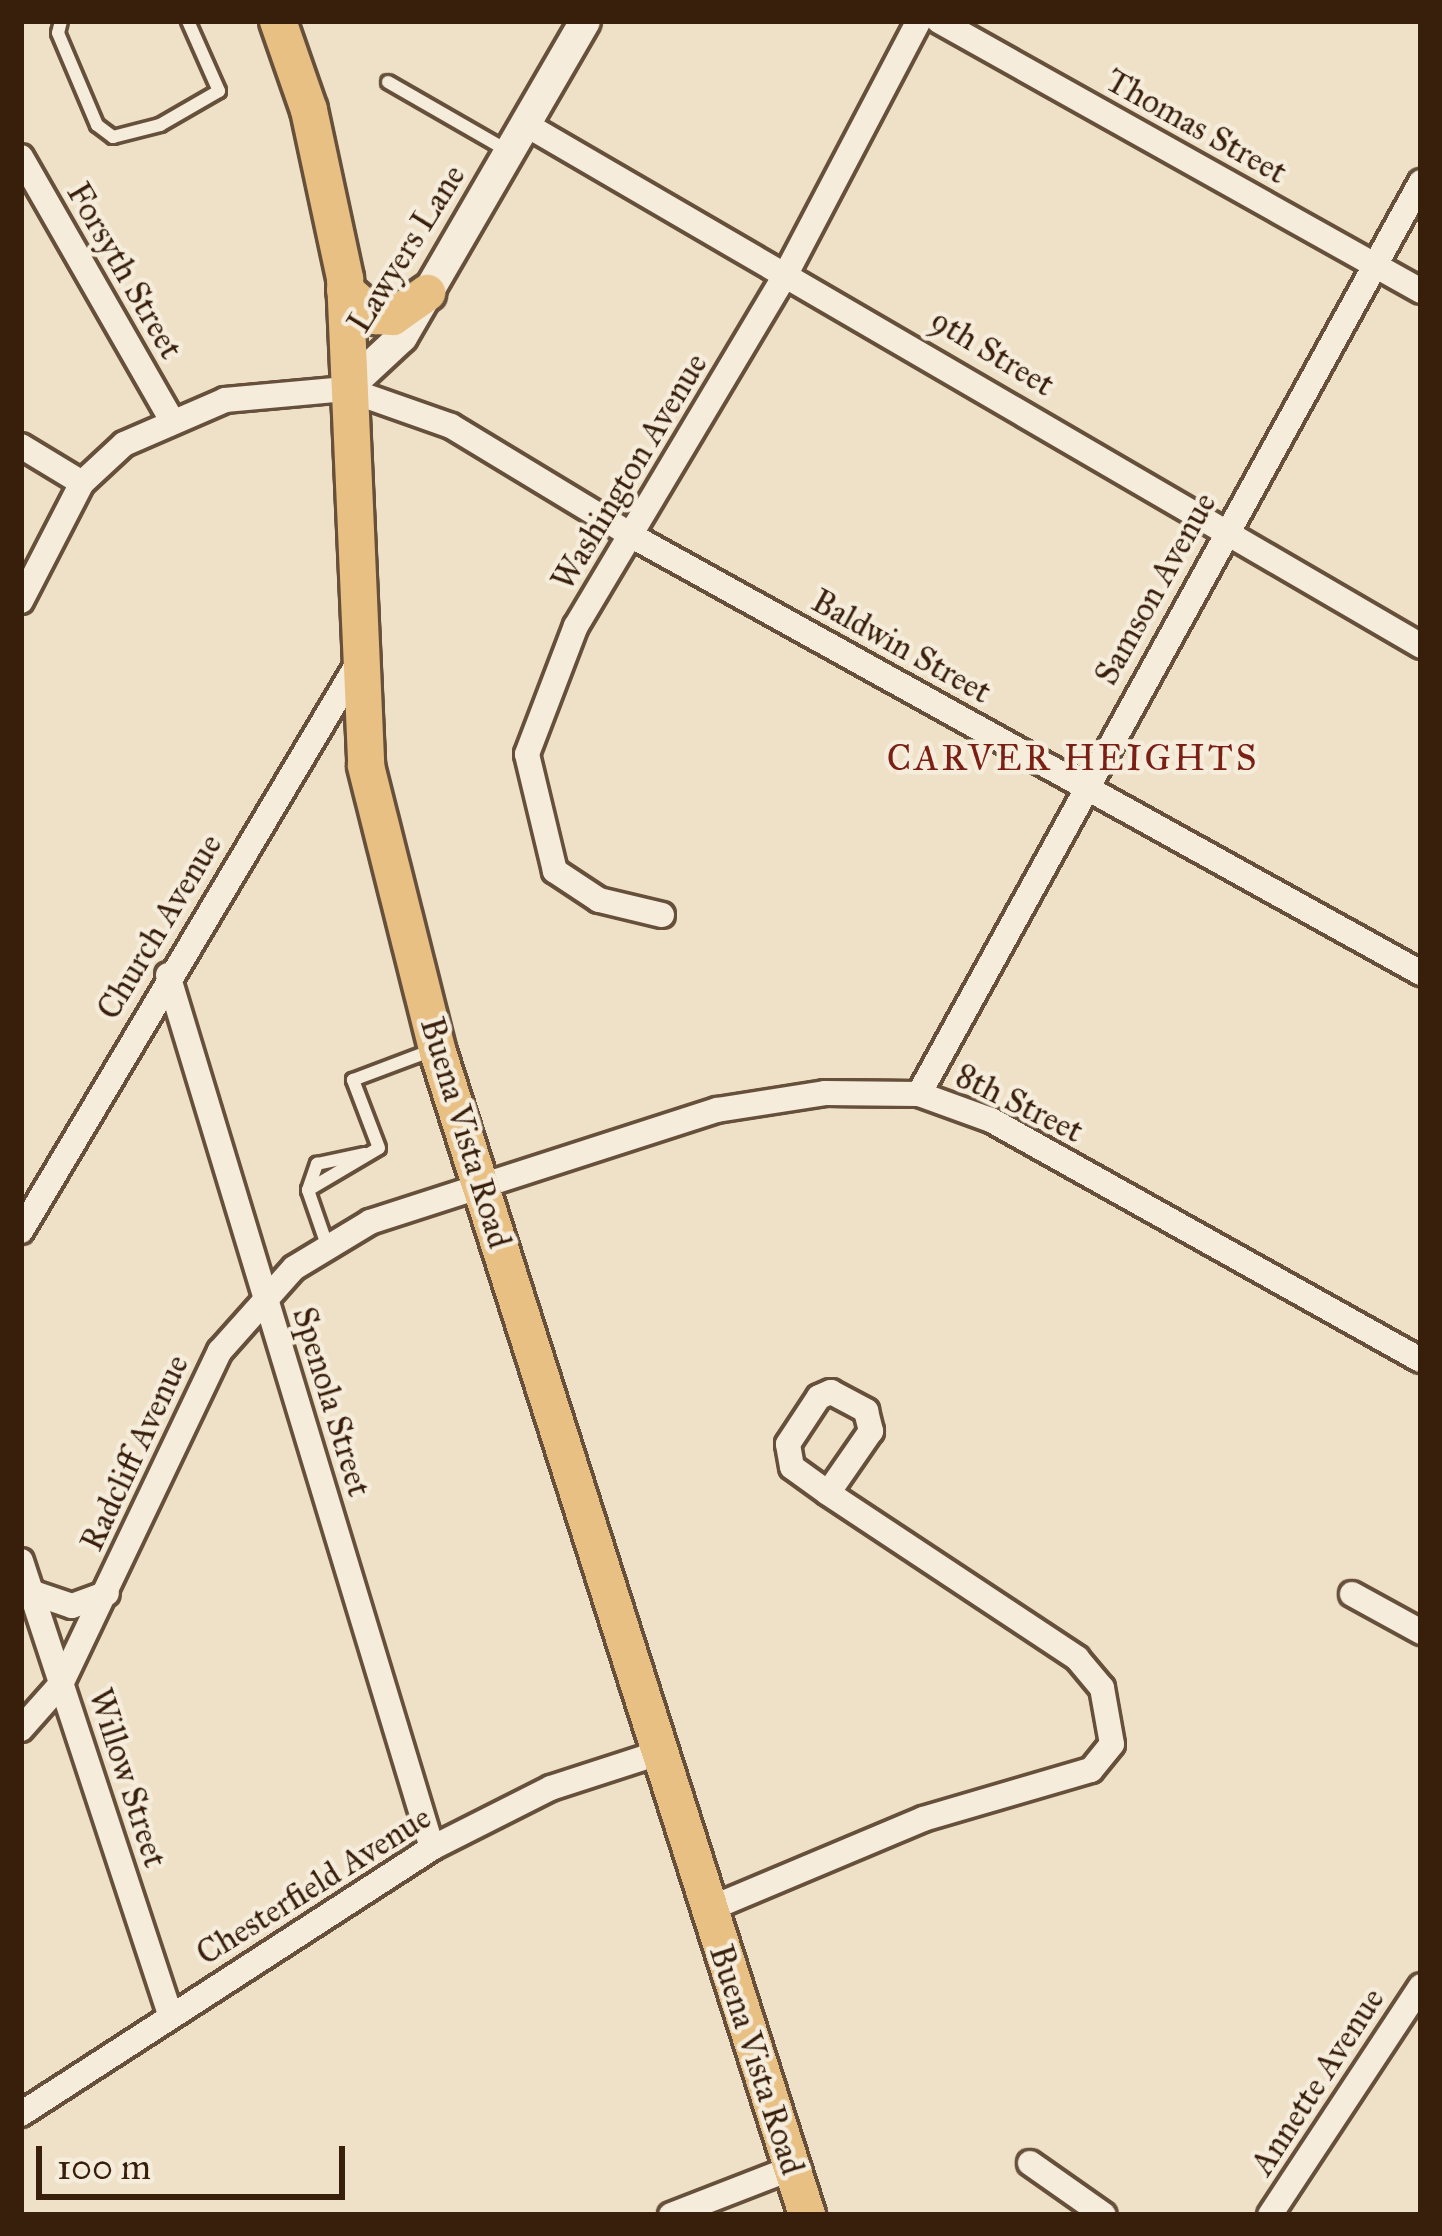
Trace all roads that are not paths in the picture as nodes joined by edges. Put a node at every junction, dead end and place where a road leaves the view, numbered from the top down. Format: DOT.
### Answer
graph roads {
  1 [pos="61,21"];
  2 [pos="188,21"];
  3 [pos="278,21"];
  4 [pos="585,21"];
  5 [pos="919,21"];
  6 [pos="939,21"];
  7 [pos="388,82"];
  8 [pos="525,124"];
  9 [pos="509,152"];
  10 [pos="21,157"];
  11 [pos="1421,182"];
  12 [pos="1374,265"];
  13 [pos="787,272"];
  14 [pos="345,290"];
  15 [pos="1421,290"];
  16 [pos="427,292"];
  17 [pos="346,389"];
  18 [pos="170,417"];
  19 [pos="21,446"];
  20 [pos="82,483"];
  21 [pos="1225,533"];
  22 [pos="634,537"];
  23 [pos="21,601"];
  24 [pos="1421,646"];
  25 [pos="361,659"];
  26 [pos="1085,787"];
  27 [pos="662,915"];
  28 [pos="1421,973"];
  29 [pos="168,975"];
  30 [pos="437,1048"];
  31 [pos="919,1094"];
  32 [pos="365,1154"];
  33 [pos="480,1186"];
  34 [pos="308,1190"];
  35 [pos="21,1231"];
  36 [pos="327,1245"];
  37 [pos="265,1296"];
  38 [pos="1421,1360"];
  39 [pos="828,1493"];
  40 [pos="21,1561"];
  41 [pos="32,1592"];
  42 [pos="107,1593"];
  43 [pos="1352,1594"];
  44 [pos="1421,1632"];
  45 [pos="61,1684"];
  46 [pos="21,1729"];
  47 [pos="662,1752"];
  48 [pos="433,1848"];
  49 [pos="706,1910"];
  50 [pos="1421,1986"];
  51 [pos="170,2016"];
  52 [pos="21,2114"];
  53 [pos="1030,2163"];
  54 [pos="792,2168"];
  55 [pos="671,2215"];
  56 [pos="807,2215"];
  57 [pos="1104,2215"];
  58 [pos="1270,2215"];
  1 -- 2 [label="lane"];
  3 -- 14 [label="main road, Buena Vista Road"];
  4 -- 8 [label="street, Lawyers Lane"];
  5 -- 13 [label="street, Washington Avenue"];
  6 -- 12 [label="street, Thomas Street"];
  7 -- 9 [label="lane"];
  8 -- 9 [label="street, Lawyers Lane"];
  8 -- 13 [label="street, 9th Street"];
  9 -- 16 [label="street, Lawyers Lane"];
  10 -- 18 [label="street, Forsyth Street"];
  11 -- 12 [label="street, Samson Avenue"];
  12 -- 15 [label="street, Thomas Street"];
  12 -- 21 [label="street, Samson Avenue"];
  13 -- 21 [label="street, 9th Street"];
  13 -- 22 [label="street, Washington Avenue"];
  14 -- 16 [label="main road"];
  14 -- 17 [label="main road, Buena Vista Road"];
  16 -- 17 [label="street, Lawyers Lane"];
  17 -- 18 [label="street"];
  17 -- 22 [label="street, Baldwin Street"];
  17 -- 25 [label="main road, Buena Vista Road"];
  18 -- 20 [label="street"];
  19 -- 20 [label="street"];
  20 -- 23 [label="street"];
  21 -- 24 [label="street, 9th Street"];
  21 -- 26 [label="street, Samson Avenue"];
  22 -- 26 [label="street, Baldwin Street"];
  22 -- 27 [label="street, Washington Avenue"];
  25 -- 29 [label="street, Church Avenue"];
  25 -- 30 [label="main road, Buena Vista Road"];
  26 -- 28 [label="street, Baldwin Street"];
  26 -- 31 [label="street, Samson Avenue"];
  29 -- 35 [label="street, Church Avenue"];
  29 -- 37 [label="street, Spenola Street"];
  30 -- 32 [label="lane"];
  30 -- 33 [label="main road, Buena Vista Road"];
  31 -- 33 [label="street, 8th Street"];
  31 -- 38 [label="street, 8th Street"];
  32 -- 34 [label="lane"];
  32 -- 34 [label="lane"];
  33 -- 36 [label="street, Radcliff Avenue"];
  33 -- 47 [label="main road, Buena Vista Road"];
  34 -- 36 [label="lane"];
  36 -- 37 [label="street, Radcliff Avenue"];
  37 -- 42 [label="street, Radcliff Avenue"];
  37 -- 48 [label="street, Spenola Street"];
  39 -- 49 [label="street"];
  40 -- 41 [label="street, Willow Street"];
  41 -- 42 [label="street"];
  41 -- 45 [label="street, Willow Street"];
  42 -- 45 [label="street, Radcliff Avenue"];
  43 -- 44 [label="street"];
  45 -- 46 [label="street, Radcliff Avenue"];
  45 -- 51 [label="street, Willow Street"];
  47 -- 48 [label="street, Chesterfield Avenue"];
  47 -- 49 [label="main road, Buena Vista Road"];
  48 -- 51 [label="street, Chesterfield Avenue"];
  49 -- 54 [label="main road, Buena Vista Road"];
  50 -- 58 [label="street, Annette Avenue"];
  51 -- 52 [label="street, Chesterfield Avenue"];
  53 -- 57 [label="street"];
  54 -- 55 [label="street"];
  54 -- 56 [label="main road, Buena Vista Road"];
}
